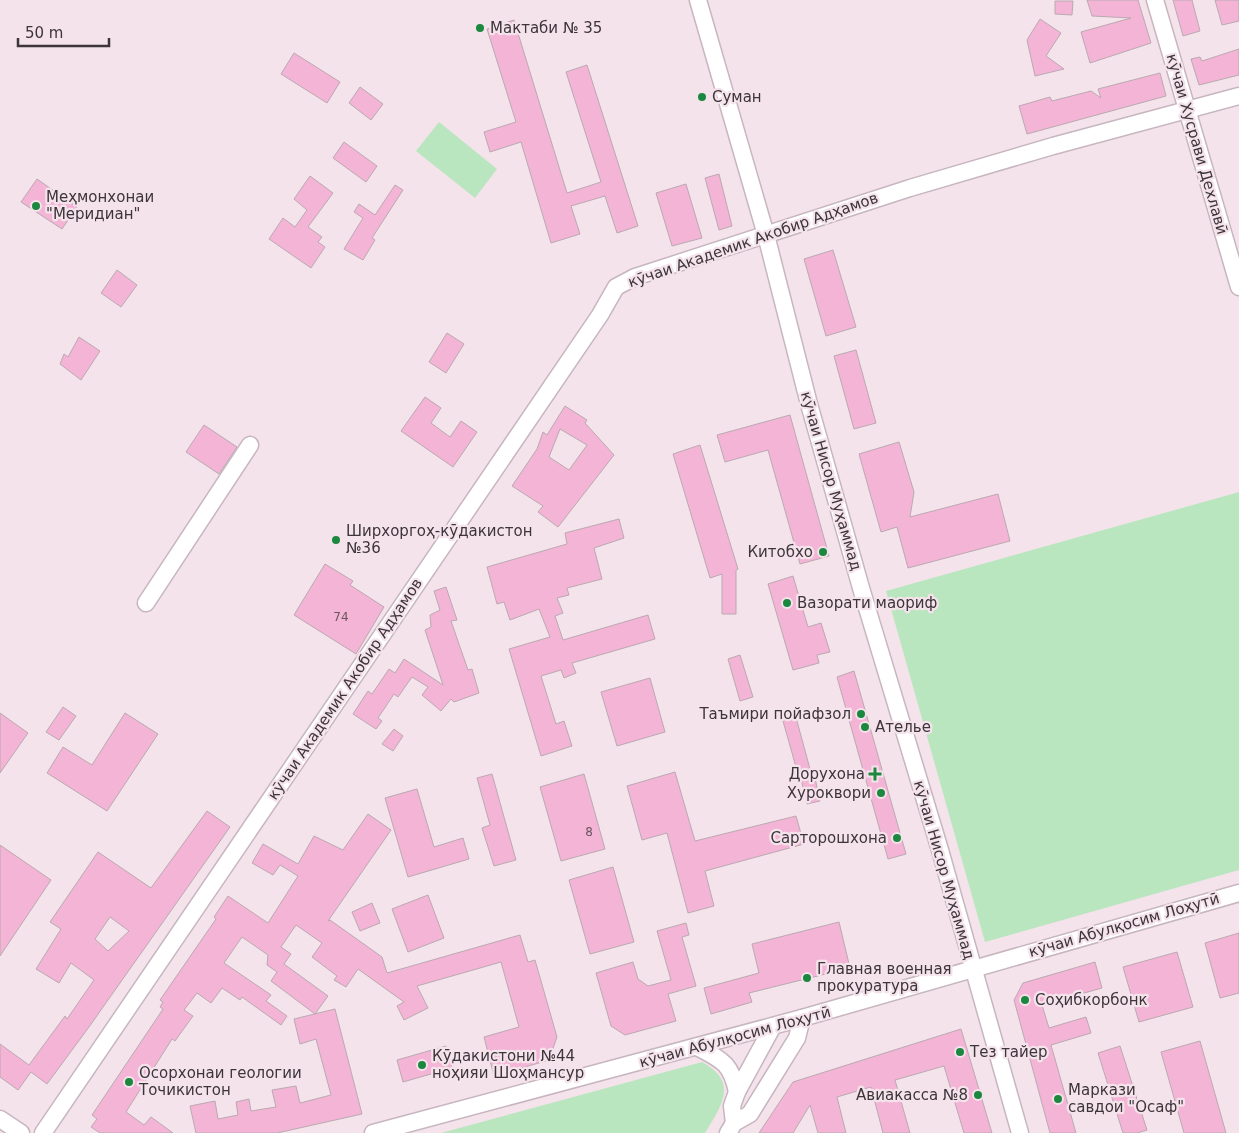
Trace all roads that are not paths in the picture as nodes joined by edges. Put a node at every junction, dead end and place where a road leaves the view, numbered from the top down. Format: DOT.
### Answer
graph roads {
  1 [pos="698,0"];
  2 [pos="1155,0"];
  3 [pos="1239,96"];
  4 [pos="1188,111"];
  5 [pos="766,235"];
  6 [pos="1239,287"];
  7 [pos="250,445"];
  8 [pos="146,602"];
  9 [pos="1239,893"];
  10 [pos="973,969"];
  11 [pos="802,1018"];
  12 [pos="773,1026"];
  13 [pos="697,1047"];
  14 [pos="737,1092"];
  15 [pos="0,1119"];
  16 [pos="731,1128"];
  17 [pos="21,1133"];
  18 [pos="43,1133"];
  19 [pos="373,1133"];
  20 [pos="1020,1133"];
  1 -- 5 [label="street, кӯчаи Нисор Муҳаммад"];
  2 -- 4 [label="street, кӯчаи Хусрави Дехлавӣ"];
  3 -- 4 [label="street, кӯчаи Академик Акобир Адҳамов"];
  4 -- 5 [label="street, кӯчаи Академик Акобир Адҳамов"];
  4 -- 6 [label="street, кӯчаи Хусрави Дехлавӣ"];
  5 -- 10 [label="street, кӯчаи Нисор Муҳаммад"];
  5 -- 18 [label="street, кӯчаи Академик Акобир Адҳамов"];
  7 -- 8 [label="street"];
  9 -- 10 [label="street, кӯчаи Абулқосим Лоҳутӣ"];
  10 -- 11 [label="street, кӯчаи Абулқосим Лоҳутӣ"];
  10 -- 20 [label="street, кӯчаи Нисор Муҳаммад"];
  11 -- 12 [label="street, кӯчаи Абулқосим Лоҳутӣ"];
  11 -- 16 [label="street"];
  12 -- 13 [label="street, кӯчаи Абулқосим Лоҳутӣ"];
  12 -- 14 [label="street"];
  13 -- 14 [label="street"];
  13 -- 19 [label="street, кӯчаи Абулқосим Лоҳутӣ"];
  14 -- 16 [label="street"];
  15 -- 17 [label="street"];
}
